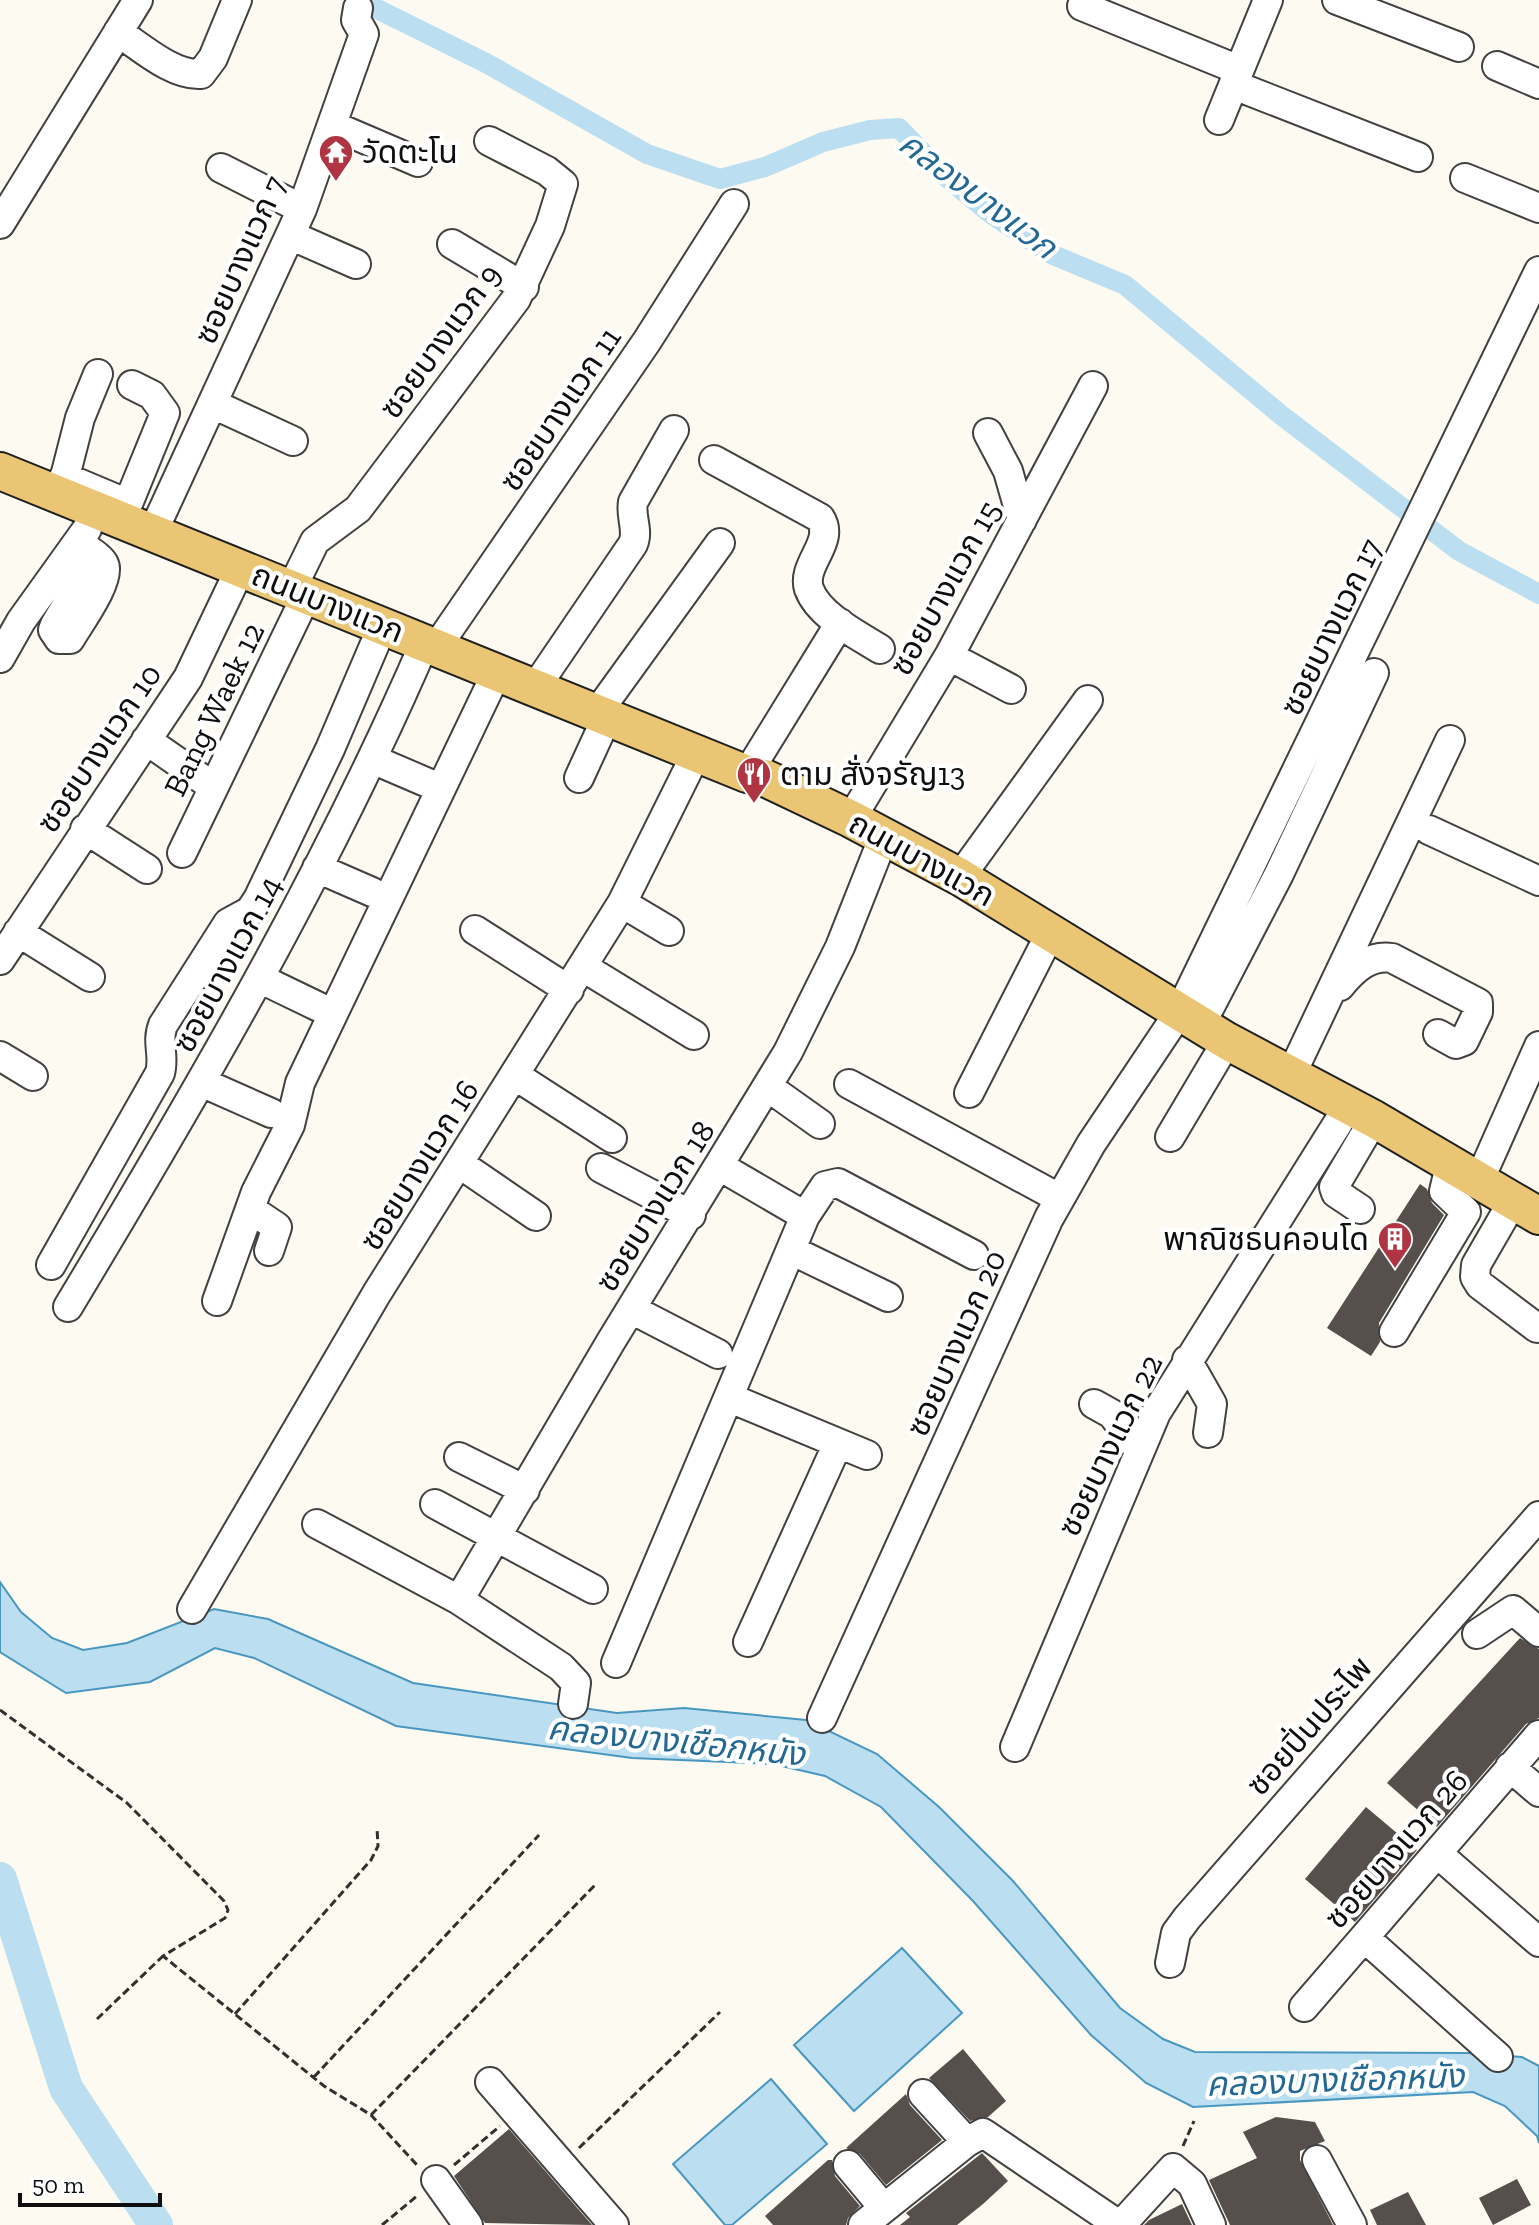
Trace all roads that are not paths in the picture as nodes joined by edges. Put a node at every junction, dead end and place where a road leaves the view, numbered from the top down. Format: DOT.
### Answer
graph roads {
  1 [pos="138,0"];
  2 [pos="237,0"];
  3 [pos="1268,0"];
  4 [pos="1337,0"];
  5 [pos="1082,6"];
  6 [pos="358,8"];
  7 [pos="118,32"];
  8 [pos="1459,47"];
  9 [pos="1497,66"];
  10 [pos="1236,78"];
  11 [pos="1539,84"];
  12 [pos="1219,120"];
  13 [pos="334,126"];
  14 [pos="489,141"];
  15 [pos="1418,157"];
  16 [pos="418,162"];
  17 [pos="221,168"];
  18 [pos="1465,178"];
  19 [pos="734,204"];
  20 [pos="1539,208"];
  21 [pos="302,209"];
  22 [pos="0,224"];
  23 [pos="290,235"];
  24 [pos="452,244"];
  25 [pos="356,264"];
  26 [pos="1539,271"];
  27 [pos="524,287"];
  28 [pos="98,374"];
  29 [pos="132,385"];
  30 [pos="1093,386"];
  31 [pos="213,404"];
  32 [pos="674,430"];
  33 [pos="988,433"];
  34 [pos="293,441"];
  35 [pos="714,460"];
  36 [pos="0,471"];
  37 [pos="62,487"];
  38 [pos="125,518"];
  39 [pos="1022,520"];
  40 [pos="720,543"];
  41 [pos="241,567"];
  42 [pos="300,591"];
  43 [pos="840,623"];
  44 [pos="383,625"];
  45 [pos="430,645"];
  46 [pos="880,649"];
  47 [pos="949,656"];
  48 [pos="0,658"];
  49 [pos="1374,673"];
  50 [pos="496,674"];
  51 [pos="535,688"];
  52 [pos="1011,689"];
  53 [pos="1088,700"];
  54 [pos="602,715"];
  55 [pos="146,740"];
  56 [pos="1450,740"];
  57 [pos="696,754"];
  58 [pos="372,759"];
  59 [pos="747,774"];
  60 [pos="579,778"];
  61 [pos="205,781"];
  62 [pos="435,786"];
  63 [pos="851,819"];
  64 [pos="85,829"];
  65 [pos="1429,830"];
  66 [pos="884,836"];
  67 [pos="182,853"];
  68 [pos="317,868"];
  69 [pos="147,869"];
  70 [pos="960,877"];
  71 [pos="1539,881"];
  72 [pos="372,892"];
  73 [pos="622,903"];
  74 [pos="475,930"];
  75 [pos="669,931"];
  76 [pos="18,932"];
  77 [pos="1050,934"];
  78 [pos="0,960"];
  79 [pos="90,977"];
  80 [pos="259,978"];
  81 [pos="576,979"];
  82 [pos="1329,998"];
  83 [pos="319,1007"];
  84 [pos="1203,1025"];
  85 [pos="1438,1034"];
  86 [pos="694,1035"];
  87 [pos="1539,1046"];
  88 [pos="0,1056"];
  89 [pos="1291,1075"];
  90 [pos="33,1076"];
  91 [pos="516,1076"];
  92 [pos="201,1082"];
  93 [pos="849,1084"];
  94 [pos="768,1087"];
  95 [pos="969,1093"];
  96 [pos="271,1113"];
  97 [pos="1361,1113"];
  98 [pos="820,1124"];
  99 [pos="1170,1137"];
  100 [pos="612,1138"];
  101 [pos="460,1164"];
  102 [pos="721,1167"];
  103 [pos="601,1168"];
  104 [pos="1464,1174"];
  105 [pos="1059,1198"];
  106 [pos="250,1209"];
  107 [pos="1360,1209"];
  108 [pos="1526,1209"];
  109 [pos="691,1215"];
  110 [pos="536,1216"];
  111 [pos="805,1216"];
  112 [pos="791,1250"];
  113 [pos="269,1251"];
  114 [pos="974,1255"];
  115 [pos="51,1265"];
  116 [pos="888,1297"];
  117 [pos="217,1301"];
  118 [pos="68,1307"];
  119 [pos="631,1309"];
  120 [pos="1537,1328"];
  121 [pos="1394,1332"];
  122 [pos="718,1354"];
  123 [pos="1187,1360"];
  124 [pos="730,1398"];
  125 [pos="1094,1404"];
  126 [pos="1208,1433"];
  127 [pos="838,1443"];
  128 [pos="1138,1449"];
  129 [pos="867,1455"];
  130 [pos="459,1457"];
  131 [pos="525,1490"];
  132 [pos="435,1504"];
  133 [pos="1539,1516"];
  134 [pos="317,1524"];
  135 [pos="498,1536"];
  136 [pos="593,1589"];
  137 [pos="459,1600"];
  138 [pos="192,1609"];
  139 [pos="1539,1632"];
  140 [pos="1477,1634"];
  141 [pos="748,1642"];
  142 [pos="616,1663"];
  143 [pos="573,1704"];
  144 [pos="822,1718"];
  145 [pos="1539,1735"];
  146 [pos="1015,1747"];
  147 [pos="1510,1767"];
  148 [pos="1539,1792"];
  149 [pos="1437,1853"];
  150 [pos="1365,1938"];
  151 [pos="1539,1942"];
  152 [pos="1170,1963"];
  153 [pos="1304,2007"];
  154 [pos="1498,2057"];
  155 [pos="490,2082"];
  156 [pos="923,2094"];
  157 [pos="967,2142"];
  158 [pos="1317,2160"];
  159 [pos="848,2165"];
  160 [pos="436,2180"];
  161 [pos="873,2216"];
  162 [pos="468,2225"];
  163 [pos="614,2225"];
  164 [pos="1120,2225"];
  165 [pos="1211,2225"];
  166 [pos="1352,2225"];
  1 -- 7 [label="street"];
  2 -- 7 [label="street"];
  3 -- 10 [label="street"];
  4 -- 8 [label="street"];
  5 -- 10 [label="street"];
  6 -- 13 [label="street, ซอยบางแวก 7"];
  7 -- 22 [label="street"];
  9 -- 11 [label="street"];
  10 -- 12 [label="street"];
  10 -- 15 [label="street"];
  13 -- 16 [label="street"];
  13 -- 21 [label="street, ซอยบางแวก 7"];
  14 -- 27 [label="street, ซอยบางแวก 9"];
  17 -- 21 [label="street"];
  18 -- 20 [label="street"];
  19 -- 45 [label="street, ซอยบางแวก 11"];
  21 -- 23 [label="street, ซอยบางแวก 7"];
  23 -- 25 [label="street"];
  23 -- 31 [label="street, ซอยบางแวก 7"];
  24 -- 27 [label="street"];
  26 -- 84 [label="street, ซอยบางแวก 17"];
  27 -- 42 [label="street, ซอยบางแวก 9"];
  28 -- 37 [label="street"];
  29 -- 38 [label="street"];
  30 -- 39 [label="street, ซอยบางแวก 15"];
  31 -- 34 [label="street"];
  31 -- 38 [label="street, ซอยบางแวก 7"];
  32 -- 51 [label="street"];
  33 -- 39 [label="street"];
  35 -- 43 [label="street"];
  36 -- 37 [label="main road, ถนนบางแวก"];
  37 -- 38 [label="main road, ถนนบางแวก"];
  38 -- 41 [label="main road, ถนนบางแวก"];
  38 -- 48 [label="street"];
  39 -- 47 [label="street, ซอยบางแวก 15"];
  40 -- 54 [label="street"];
  41 -- 42 [label="main road, ถนนบางแวก"];
  41 -- 55 [label="street, ซอยบางแวก 10"];
  42 -- 44 [label="main road, ถนนบางแวก"];
  42 -- 67 [label="street, Bang Waek 12"];
  43 -- 46 [label="street"];
  43 -- 59 [label="street"];
  44 -- 45 [label="main road, ถนนบางแวก"];
  44 -- 115 [label="street"];
  45 -- 50 [label="main road, ถนนบางแวก"];
  45 -- 58 [label="street, ซอยบางแวก 14"];
  47 -- 52 [label="street"];
  47 -- 63 [label="street, ซอยบางแวก 15"];
  49 -- 84 [label="street"];
  50 -- 51 [label="main road, ถนนบางแวก"];
  50 -- 106 [label="street"];
  51 -- 54 [label="main road, ถนนบางแวก"];
  53 -- 70 [label="street"];
  54 -- 57 [label="main road, ถนนบางแวก"];
  54 -- 60 [label="street"];
  55 -- 61 [label="street"];
  55 -- 64 [label="street, ซอยบางแวก 10"];
  56 -- 82 [label="street"];
  57 -- 59 [label="main road, ถนนบางแวก"];
  57 -- 73 [label="street, ซอยบางแวก 16"];
  58 -- 62 [label="street"];
  58 -- 68 [label="street, ซอยบางแวก 14"];
  59 -- 63 [label="main road, ถนนบางแวก"];
  63 -- 66 [label="main road, ถนนบางแวก"];
  64 -- 69 [label="street"];
  64 -- 76 [label="street, ซอยบางแวก 10"];
  65 -- 71 [label="street"];
  66 -- 70 [label="main road, ถนนบางแวก"];
  66 -- 94 [label="street, ซอยบางแวก 18"];
  68 -- 72 [label="street"];
  68 -- 80 [label="street, ซอยบางแวก 14"];
  70 -- 77 [label="main road, ถนนบางแวก"];
  73 -- 75 [label="street"];
  73 -- 81 [label="street, ซอยบางแวก 16"];
  74 -- 81 [label="street"];
  76 -- 78 [label="street, ซอยบางแวก 10"];
  76 -- 79 [label="street"];
  77 -- 84 [label="main road, ถนนบางแวก"];
  77 -- 95 [label="street"];
  80 -- 83 [label="street"];
  80 -- 92 [label="street, ซอยบางแวก 14"];
  81 -- 86 [label="street"];
  81 -- 91 [label="street, ซอยบางแวก 16"];
  82 -- 85 [label="street"];
  82 -- 89 [label="street"];
  84 -- 89 [label="main road, ถนนบางแวก"];
  84 -- 99 [label="street"];
  84 -- 105 [label="street, ซอยบางแวก 20"];
  87 -- 104 [label="street"];
  88 -- 90 [label="street"];
  89 -- 97 [label="main road, ถนนบางแวก"];
  91 -- 100 [label="street"];
  91 -- 101 [label="street, ซอยบางแวก 16"];
  92 -- 96 [label="street"];
  92 -- 118 [label="street, ซอยบางแวก 14"];
  93 -- 105 [label="street"];
  94 -- 98 [label="street"];
  94 -- 102 [label="street, ซอยบางแวก 18"];
  97 -- 104 [label="main road, ถนนบางแวก"];
  97 -- 107 [label="street"];
  97 -- 123 [label="street, ซอยบางแวก 22"];
  101 -- 110 [label="street"];
  101 -- 138 [label="street, ซอยบางแวก 16"];
  102 -- 109 [label="street, ซอยบางแวก 18"];
  102 -- 111 [label="street"];
  103 -- 109 [label="street"];
  104 -- 108 [label="main road, ถนนบางแวก"];
  104 -- 121 [label="street"];
  105 -- 144 [label="street, ซอยบางแวก 20"];
  106 -- 113 [label="street"];
  106 -- 117 [label="street"];
  108 -- 120 [label="street"];
  109 -- 119 [label="street, ซอยบางแวก 18"];
  111 -- 112 [label="street"];
  111 -- 114 [label="street"];
  112 -- 116 [label="street"];
  112 -- 124 [label="street"];
  119 -- 122 [label="street"];
  119 -- 131 [label="street, ซอยบางแวก 18"];
  123 -- 126 [label="street"];
  123 -- 128 [label="street, ซอยบางแวก 22"];
  124 -- 127 [label="street"];
  124 -- 142 [label="street"];
  125 -- 128 [label="street"];
  127 -- 129 [label="street"];
  127 -- 141 [label="street"];
  128 -- 146 [label="street, ซอยบางแวก 22"];
  130 -- 131 [label="street"];
  131 -- 135 [label="street, ซอยบางแวก 18"];
  132 -- 135 [label="street"];
  133 -- 152 [label="street, ซอยปิ่นประไพ"];
  134 -- 137 [label="street"];
  135 -- 136 [label="street"];
  135 -- 137 [label="street, ซอยบางแวก 18"];
  137 -- 143 [label="street"];
  139 -- 140 [label="street"];
  145 -- 147 [label="street, ซอยบางแวก 26"];
  147 -- 148 [label="street"];
  147 -- 149 [label="street, ซอยบางแวก 26"];
  149 -- 150 [label="street, ซอยบางแวก 26"];
  149 -- 151 [label="street"];
  150 -- 153 [label="street, ซอยบางแวก 26"];
  150 -- 154 [label="street"];
  155 -- 163 [label="street"];
  156 -- 157 [label="street"];
  157 -- 161 [label="street"];
  157 -- 164 [label="street"];
  158 -- 166 [label="street"];
  159 -- 161 [label="street"];
  160 -- 162 [label="street"];
  164 -- 165 [label="street"];
}
